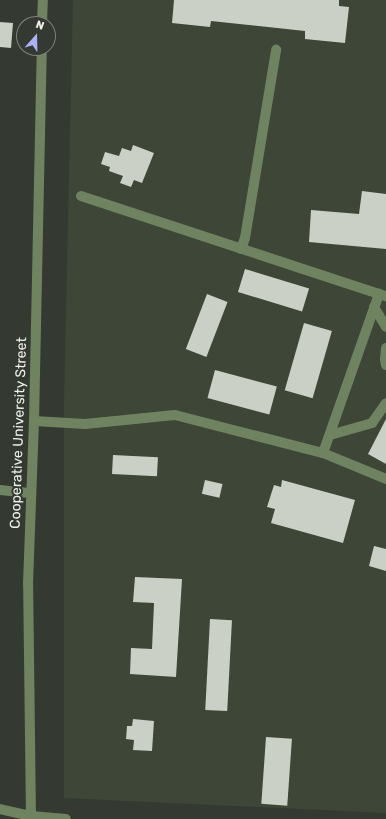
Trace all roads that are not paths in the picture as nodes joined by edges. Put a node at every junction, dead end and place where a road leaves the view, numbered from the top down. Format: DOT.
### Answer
graph roads {
  1 [pos="42,0"];
  2 [pos="42,16"];
  3 [pos="276,50"];
  4 [pos="42,56"];
  5 [pos="81,196"];
  6 [pos="241,248"];
  7 [pos="382,295"];
  8 [pos="374,307"];
  9 [pos="386,328"];
  10 [pos="386,348"];
  11 [pos="386,365"];
  12 [pos="386,403"];
  13 [pos="34,421"];
  14 [pos="330,435"];
  15 [pos="323,453"];
  16 [pos="386,478"];
  17 [pos="0,490"];
  18 [pos="31,493"];
  19 [pos="0,809"];
  20 [pos="31,817"];
  21 [pos="66,819"];
  1 -- 2 [label="street"];
  3 -- 6 [label="street"];
  4 -- 13 [label="street, Cooperative University Street"];
  5 -- 6 [label="street"];
  6 -- 7 [label="street"];
  7 -- 8 [label="street"];
  8 -- 9 [label="street"];
  8 -- 14 [label="street"];
  10 -- 11 [label="street"];
  12 -- 14 [label="street"];
  13 -- 15 [label="street"];
  13 -- 18 [label="street, Cooperative University Street"];
  14 -- 15 [label="street"];
  15 -- 16 [label="street"];
  17 -- 18 [label="street"];
  18 -- 20 [label="street, Cooperative University Street"];
  19 -- 20 [label="street"];
  20 -- 21 [label="street"];
}
